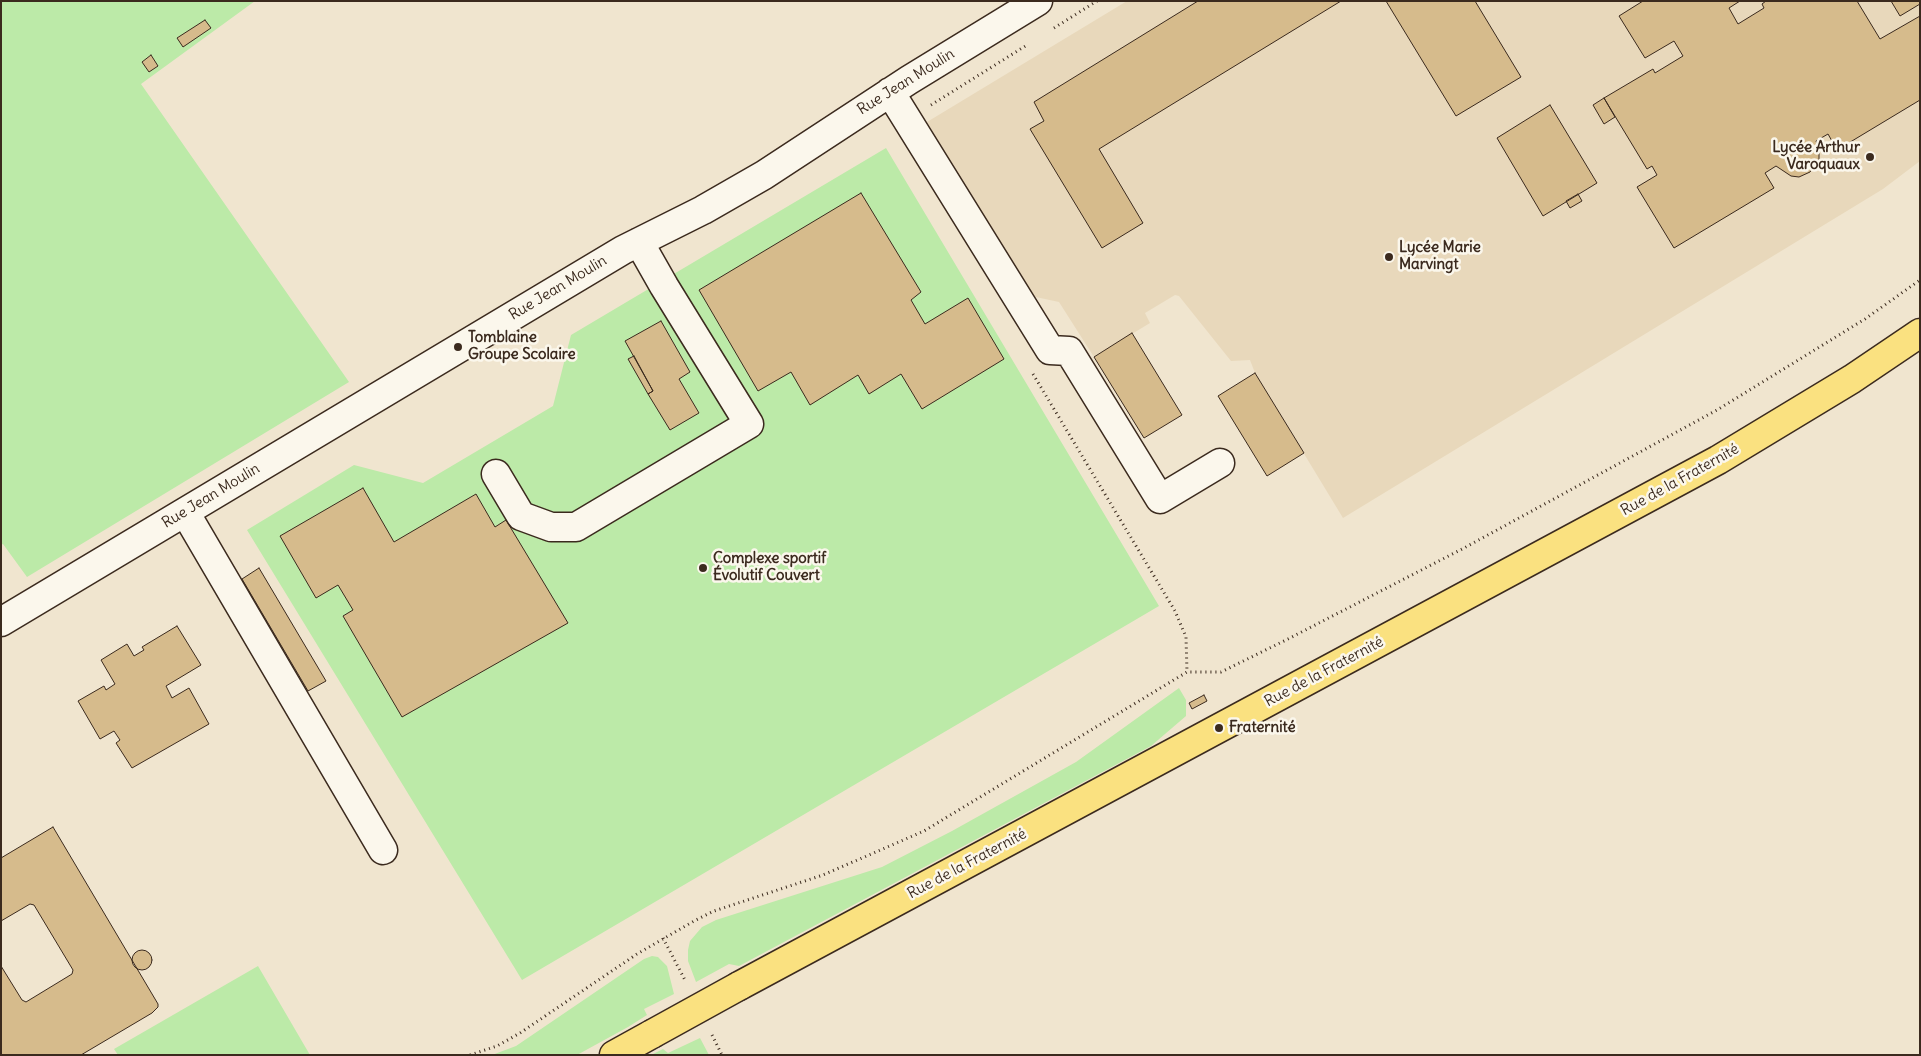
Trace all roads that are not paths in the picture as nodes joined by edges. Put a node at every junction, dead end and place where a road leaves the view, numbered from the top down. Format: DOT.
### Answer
graph roads {
  1 [pos="1038,1"];
  2 [pos="890,92"];
  3 [pos="640,242"];
  4 [pos="1920,333"];
  5 [pos="1220,463"];
  6 [pos="496,474"];
  7 [pos="185,512"];
  8 [pos="1,622"];
  9 [pos="383,850"];
  10 [pos="614,1055"];
  1 -- 2 [label="street, Rue Jean Moulin"];
  2 -- 3 [label="street, Rue Jean Moulin"];
  2 -- 5 [label="street"];
  3 -- 6 [label="street"];
  3 -- 7 [label="street, Rue Jean Moulin"];
  4 -- 10 [label="main road, Rue de la Fraternité, bridge"];
  7 -- 8 [label="street, Rue Jean Moulin"];
  7 -- 9 [label="street"];
}
